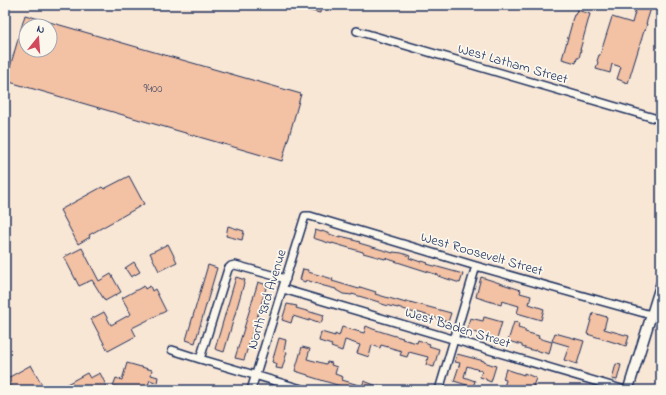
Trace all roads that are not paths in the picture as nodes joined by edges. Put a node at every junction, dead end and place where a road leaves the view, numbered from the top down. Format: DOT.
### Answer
graph roads {
  1 [pos="357,31"];
  2 [pos="661,120"];
  3 [pos="305,216"];
  4 [pos="476,266"];
  5 [pos="286,279"];
  6 [pos="661,284"];
  7 [pos="283,289"];
  8 [pos="651,315"];
  9 [pos="454,339"];
  10 [pos="172,350"];
  11 [pos="200,359"];
  12 [pos="256,376"];
  13 [pos="251,390"];
  14 [pos="305,390"];
  15 [pos="439,390"];
  16 [pos="625,390"];
  17 [pos="628,390"];
  1 -- 2 [label="street, West Latham Street"];
  3 -- 4 [label="street, West Roosevelt Street"];
  3 -- 5 [label="street, North 93rd Avenue"];
  4 -- 8 [label="street, West Roosevelt Street"];
  4 -- 9 [label="street"];
  5 -- 7 [label="street, North 93rd Avenue"];
  5 -- 11 [label="street"];
  6 -- 8 [label="main road"];
  7 -- 9 [label="street, West Baden Street"];
  7 -- 12 [label="street, North 93rd Avenue"];
  8 -- 17 [label="main road"];
  9 -- 15 [label="street"];
  9 -- 16 [label="street, West Baden Street"];
  10 -- 11 [label="street"];
  11 -- 12 [label="street"];
  12 -- 13 [label="street, North 93rd Avenue"];
  12 -- 14 [label="street"];
}
